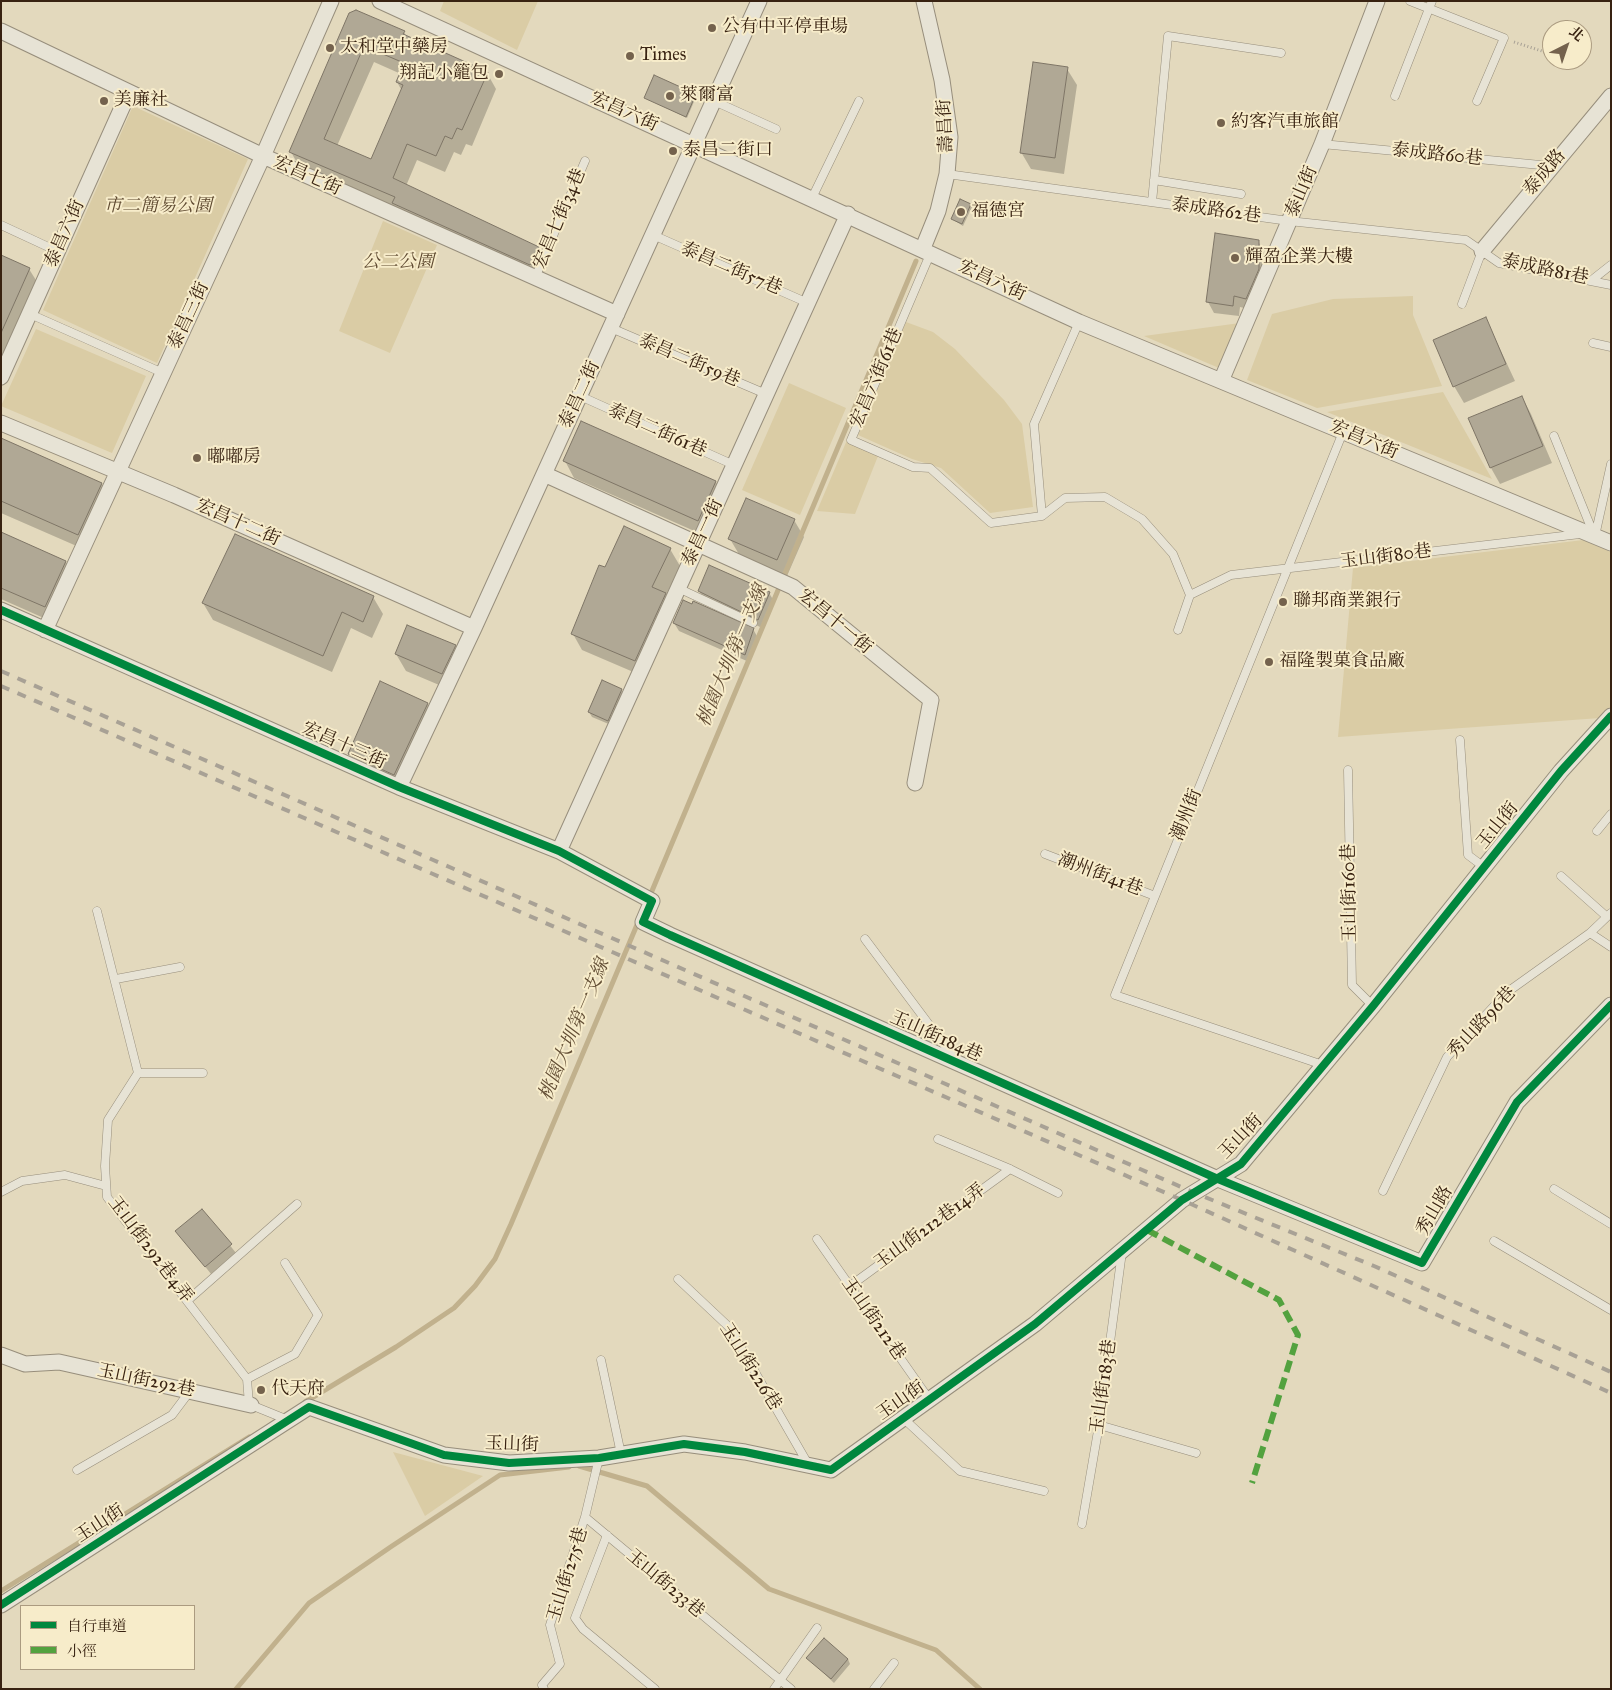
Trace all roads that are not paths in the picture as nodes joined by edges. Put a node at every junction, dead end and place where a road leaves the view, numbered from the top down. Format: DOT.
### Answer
graph roads {
  1 [pos="331,1"];
  2 [pos="380,1"];
  3 [pos="759,1"];
  4 [pos="924,1"];
  5 [pos="1377,1"];
  6 [pos="1410,1"];
  7 [pos="1430,5"];
  8 [pos="1,31"];
  9 [pos="1282,53"];
  10 [pos="129,92"];
  11 [pos="1395,96"];
  12 [pos="714,101"];
  13 [pos="858,101"];
  14 [pos="1477,101"];
  15 [pos="1608,103"];
  16 [pos="776,129"];
  17 [pos="695,144"];
  18 [pos="1322,144"];
  19 [pos="263,156"];
  20 [pos="585,161"];
  21 [pos="1551,166"];
  22 [pos="947,174"];
  23 [pos="1154,180"];
  24 [pos="1241,194"];
  25 [pos="812,198"];
  26 [pos="1152,202"];
  27 [pos="848,214"];
  28 [pos="1290,221"];
  29 [pos="1,225"];
  30 [pos="653,235"];
  31 [pos="922,248"];
  32 [pos="57,251"];
  33 [pos="1482,252"];
  34 [pos="1611,265"];
  35 [pos="535,278"];
  36 [pos="1592,280"];
  37 [pos="1611,284"];
  38 [pos="808,302"];
  39 [pos="1462,304"];
  40 [pos="30,314"];
  41 [pos="614,321"];
  42 [pos="1080,322"];
  43 [pos="1593,343"];
  44 [pos="1611,347"];
  45 [pos="163,373"];
  46 [pos="1,377"];
  47 [pos="1221,381"];
  48 [pos="766,394"];
  49 [pos="580,396"];
  50 [pos="1,423"];
  51 [pos="1343,432"];
  52 [pos="1554,436"];
  53 [pos="1611,464"];
  54 [pos="734,465"];
  55 [pos="117,471"];
  56 [pos="544,474"];
  57 [pos="1042,516"];
  58 [pos="1591,535"];
  59 [pos="1611,543"];
  60 [pos="698,544"];
  61 [pos="1286,569"];
  62 [pos="678,588"];
  63 [pos="1190,595"];
  64 [pos="1,610"];
  65 [pos="753,623"];
  66 [pos="474,628"];
  67 [pos="45,630"];
  68 [pos="1178,630"];
  69 [pos="1611,716"];
  70 [pos="1460,740"];
  71 [pos="1348,770"];
  72 [pos="915,783"];
  73 [pos="399,787"];
  74 [pos="1611,814"];
  75 [pos="1597,831"];
  76 [pos="559,851"];
  77 [pos="1045,854"];
  78 [pos="1484,867"];
  79 [pos="1561,876"];
  80 [pos="1155,896"];
  81 [pos="97,911"];
  82 [pos="1609,914"];
  83 [pos="643,922"];
  84 [pos="1590,933"];
  85 [pos="865,939"];
  86 [pos="1611,948"];
  87 [pos="180,967"];
  88 [pos="116,979"];
  89 [pos="1611,1005"];
  90 [pos="1373,1006"];
  91 [pos="958,1064"];
  92 [pos="1323,1065"];
  93 [pos="203,1072"];
  94 [pos="138,1073"];
  95 [pos="938,1139"];
  96 [pos="1010,1169"];
  97 [pos="1218,1179"];
  98 [pos="106,1186"];
  99 [pos="1554,1189"];
  100 [pos="1383,1191"];
  101 [pos="1,1192"];
  102 [pos="1058,1193"];
  103 [pos="297,1204"];
  104 [pos="1611,1224"];
  105 [pos="817,1239"];
  106 [pos="1494,1241"];
  107 [pos="1122,1250"];
  108 [pos="285,1263"];
  109 [pos="678,1279"];
  110 [pos="850,1286"];
  111 [pos="187,1301"];
  112 [pos="1611,1310"];
  113 [pos="1,1355"];
  114 [pos="601,1360"];
  115 [pos="248,1379"];
  116 [pos="190,1391"];
  117 [pos="929,1399"];
  118 [pos="250,1404"];
  119 [pos="902,1418"];
  120 [pos="288,1420"];
  121 [pos="1099,1425"];
  122 [pos="1196,1453"];
  123 [pos="621,1454"];
  124 [pos="599,1460"];
  125 [pos="809,1466"];
  126 [pos="77,1470"];
  127 [pos="1044,1491"];
  128 [pos="585,1517"];
  129 [pos="1082,1524"];
  130 [pos="606,1535"];
  131 [pos="1,1605"];
  132 [pos="816,1628"];
  133 [pos="894,1664"];
  134 [pos="781,1680"];
  135 [pos="543,1687"];
  136 [pos="655,1689"];
  137 [pos="774,1689"];
  138 [pos="791,1689"];
  139 [pos="874,1689"];
  1 -- 19 [label="street, 泰昌三街"];
  2 -- 17 [label="street, 宏昌六街"];
  3 -- 12 [label="street, 泰昌二街"];
  4 -- 22 [label="street, 壽昌街"];
  5 -- 18 [label="street, 泰山街"];
  6 -- 7 [label="lane"];
  7 -- 11 [label="lane"];
  7 -- 14 [label="lane"];
  8 -- 10 [label="street, 宏昌七街"];
  9 -- 23 [label="lane"];
  10 -- 19 [label="street, 宏昌七街"];
  10 -- 32 [label="street, 泰昌六街"];
  12 -- 16 [label="lane"];
  12 -- 17 [label="street, 泰昌二街"];
  13 -- 25 [label="lane"];
  15 -- 21 [label="street, 泰成路"];
  17 -- 25 [label="street, 宏昌六街"];
  17 -- 30 [label="street, 泰昌二街"];
  18 -- 21 [label="lane, 泰成路60巷"];
  18 -- 28 [label="street, 泰山街"];
  19 -- 35 [label="street, 宏昌七街"];
  19 -- 45 [label="street, 泰昌三街"];
  20 -- 35 [label="lane, 宏昌七街34巷"];
  21 -- 33 [label="street, 泰成路"];
  22 -- 26 [label="lane, 泰成路62巷"];
  22 -- 31 [label="street, 壽昌街"];
  23 -- 24 [label="lane"];
  23 -- 26 [label="lane"];
  25 -- 27 [label="street, 宏昌六街"];
  26 -- 28 [label="lane, 泰成路62巷"];
  27 -- 31 [label="street, 宏昌六街"];
  27 -- 38 [label="street, 泰昌一街"];
  28 -- 33 [label="lane, 泰成路62巷"];
  28 -- 47 [label="street, 泰山街"];
  29 -- 32 [label="lane"];
  30 -- 38 [label="lane, 泰昌二街57巷"];
  30 -- 41 [label="street, 泰昌二街"];
  31 -- 42 [label="street, 宏昌六街"];
  31 -- 57 [label="lane, 宏昌六街61巷"];
  32 -- 40 [label="street, 泰昌六街"];
  33 -- 36 [label="lane, 泰成路81巷"];
  33 -- 39 [label="lane"];
  34 -- 36 [label="lane"];
  35 -- 41 [label="street, 宏昌七街"];
  36 -- 37 [label="lane, 泰成路81巷"];
  38 -- 48 [label="street, 泰昌一街"];
  40 -- 45 [label="lane"];
  40 -- 46 [label="street, 泰昌六街"];
  41 -- 48 [label="lane, 泰昌二街59巷"];
  41 -- 49 [label="street, 泰昌二街"];
  42 -- 47 [label="street, 宏昌六街"];
  42 -- 57 [label="lane"];
  43 -- 44 [label="lane"];
  45 -- 55 [label="street, 泰昌三街"];
  47 -- 51 [label="street, 宏昌六街"];
  48 -- 54 [label="street, 泰昌一街"];
  49 -- 54 [label="lane, 泰昌二街61巷"];
  49 -- 56 [label="street, 泰昌二街"];
  50 -- 55 [label="street, 宏昌十二街"];
  51 -- 58 [label="street, 宏昌六街"];
  51 -- 61 [label="lane, 潮州街"];
  52 -- 58 [label="lane"];
  53 -- 58 [label="lane"];
  54 -- 60 [label="street, 泰昌一街"];
  55 -- 66 [label="street, 宏昌十二街"];
  55 -- 67 [label="street, 泰昌三街"];
  56 -- 60 [label="street, 宏昌十一街"];
  56 -- 66 [label="street, 泰昌二街"];
  57 -- 63 [label="lane"];
  58 -- 59 [label="street, 宏昌六街"];
  58 -- 61 [label="lane, 玉山街80巷"];
  60 -- 62 [label="street, 泰昌一街"];
  60 -- 72 [label="street, 宏昌十一街"];
  61 -- 63 [label="lane, 玉山街80巷"];
  61 -- 80 [label="lane, 潮州街"];
  62 -- 65 [label="lane"];
  62 -- 76 [label="street, 泰昌一街"];
  63 -- 68 [label="lane"];
  64 -- 67 [label="street, 宏昌十三街"];
  66 -- 73 [label="street, 泰昌二街"];
  67 -- 73 [label="street, 宏昌十三街"];
  69 -- 78 [label="street, 玉山街"];
  70 -- 78 [label="lane"];
  71 -- 90 [label="lane, 玉山街160巷"];
  73 -- 76 [label="street, 宏昌十三街"];
  74 -- 75 [label="lane"];
  76 -- 83 [label="street, 宏昌十三街"];
  77 -- 80 [label="lane, 潮州街41巷"];
  78 -- 90 [label="street, 玉山街"];
  79 -- 82 [label="lane"];
  80 -- 92 [label="lane, 潮州街"];
  81 -- 88 [label="lane"];
  82 -- 84 [label="lane, 秀山路96巷"];
  83 -- 91 [label="street, 玉山街184巷"];
  84 -- 86 [label="lane"];
  84 -- 100 [label="lane, 秀山路96巷"];
  85 -- 91 [label="lane"];
  87 -- 88 [label="lane"];
  88 -- 94 [label="lane"];
  89 -- 97 [label="street, 秀山路"];
  90 -- 92 [label="street, 玉山街"];
  91 -- 97 [label="street, 玉山街184巷"];
  92 -- 97 [label="street, 玉山街"];
  93 -- 94 [label="lane"];
  94 -- 98 [label="lane, 玉山街292巷4弄"];
  95 -- 96 [label="lane"];
  96 -- 102 [label="lane"];
  96 -- 110 [label="lane, 玉山街212巷14弄"];
  97 -- 107 [label="street, 玉山街"];
  98 -- 101 [label="lane"];
  98 -- 111 [label="lane, 玉山街292巷4弄"];
  99 -- 104 [label="lane"];
  103 -- 111 [label="lane"];
  105 -- 110 [label="lane, 玉山街212巷"];
  106 -- 112 [label="lane"];
  107 -- 117 [label="street, 玉山街"];
  107 -- 121 [label="lane, 玉山街183巷"];
  108 -- 115 [label="lane"];
  109 -- 125 [label="lane, 玉山街226巷"];
  110 -- 117 [label="lane, 玉山街212巷"];
  111 -- 115 [label="lane, 玉山街292巷4弄"];
  113 -- 116 [label="street, 玉山街292巷"];
  114 -- 123 [label="lane"];
  115 -- 118 [label="lane"];
  116 -- 118 [label="street, 玉山街292巷"];
  116 -- 126 [label="lane"];
  117 -- 119 [label="street, 玉山街"];
  118 -- 120 [label="lane, 玉山街292巷"];
  119 -- 125 [label="street, 玉山街"];
  119 -- 127 [label="lane"];
  120 -- 124 [label="street, 玉山街"];
  120 -- 131 [label="street, 玉山街"];
  121 -- 122 [label="lane"];
  121 -- 129 [label="lane, 玉山街183巷"];
  123 -- 124 [label="street, 玉山街"];
  123 -- 125 [label="street, 玉山街"];
  124 -- 128 [label="lane"];
  128 -- 130 [label="lane, 玉山街233巷"];
  128 -- 135 [label="lane, 玉山街275巷"];
  130 -- 134 [label="lane, 玉山街233巷"];
  130 -- 136 [label="lane"];
  132 -- 134 [label="lane"];
  133 -- 139 [label="lane"];
  134 -- 137 [label="lane"];
  134 -- 138 [label="lane, 玉山街233巷"];
}
